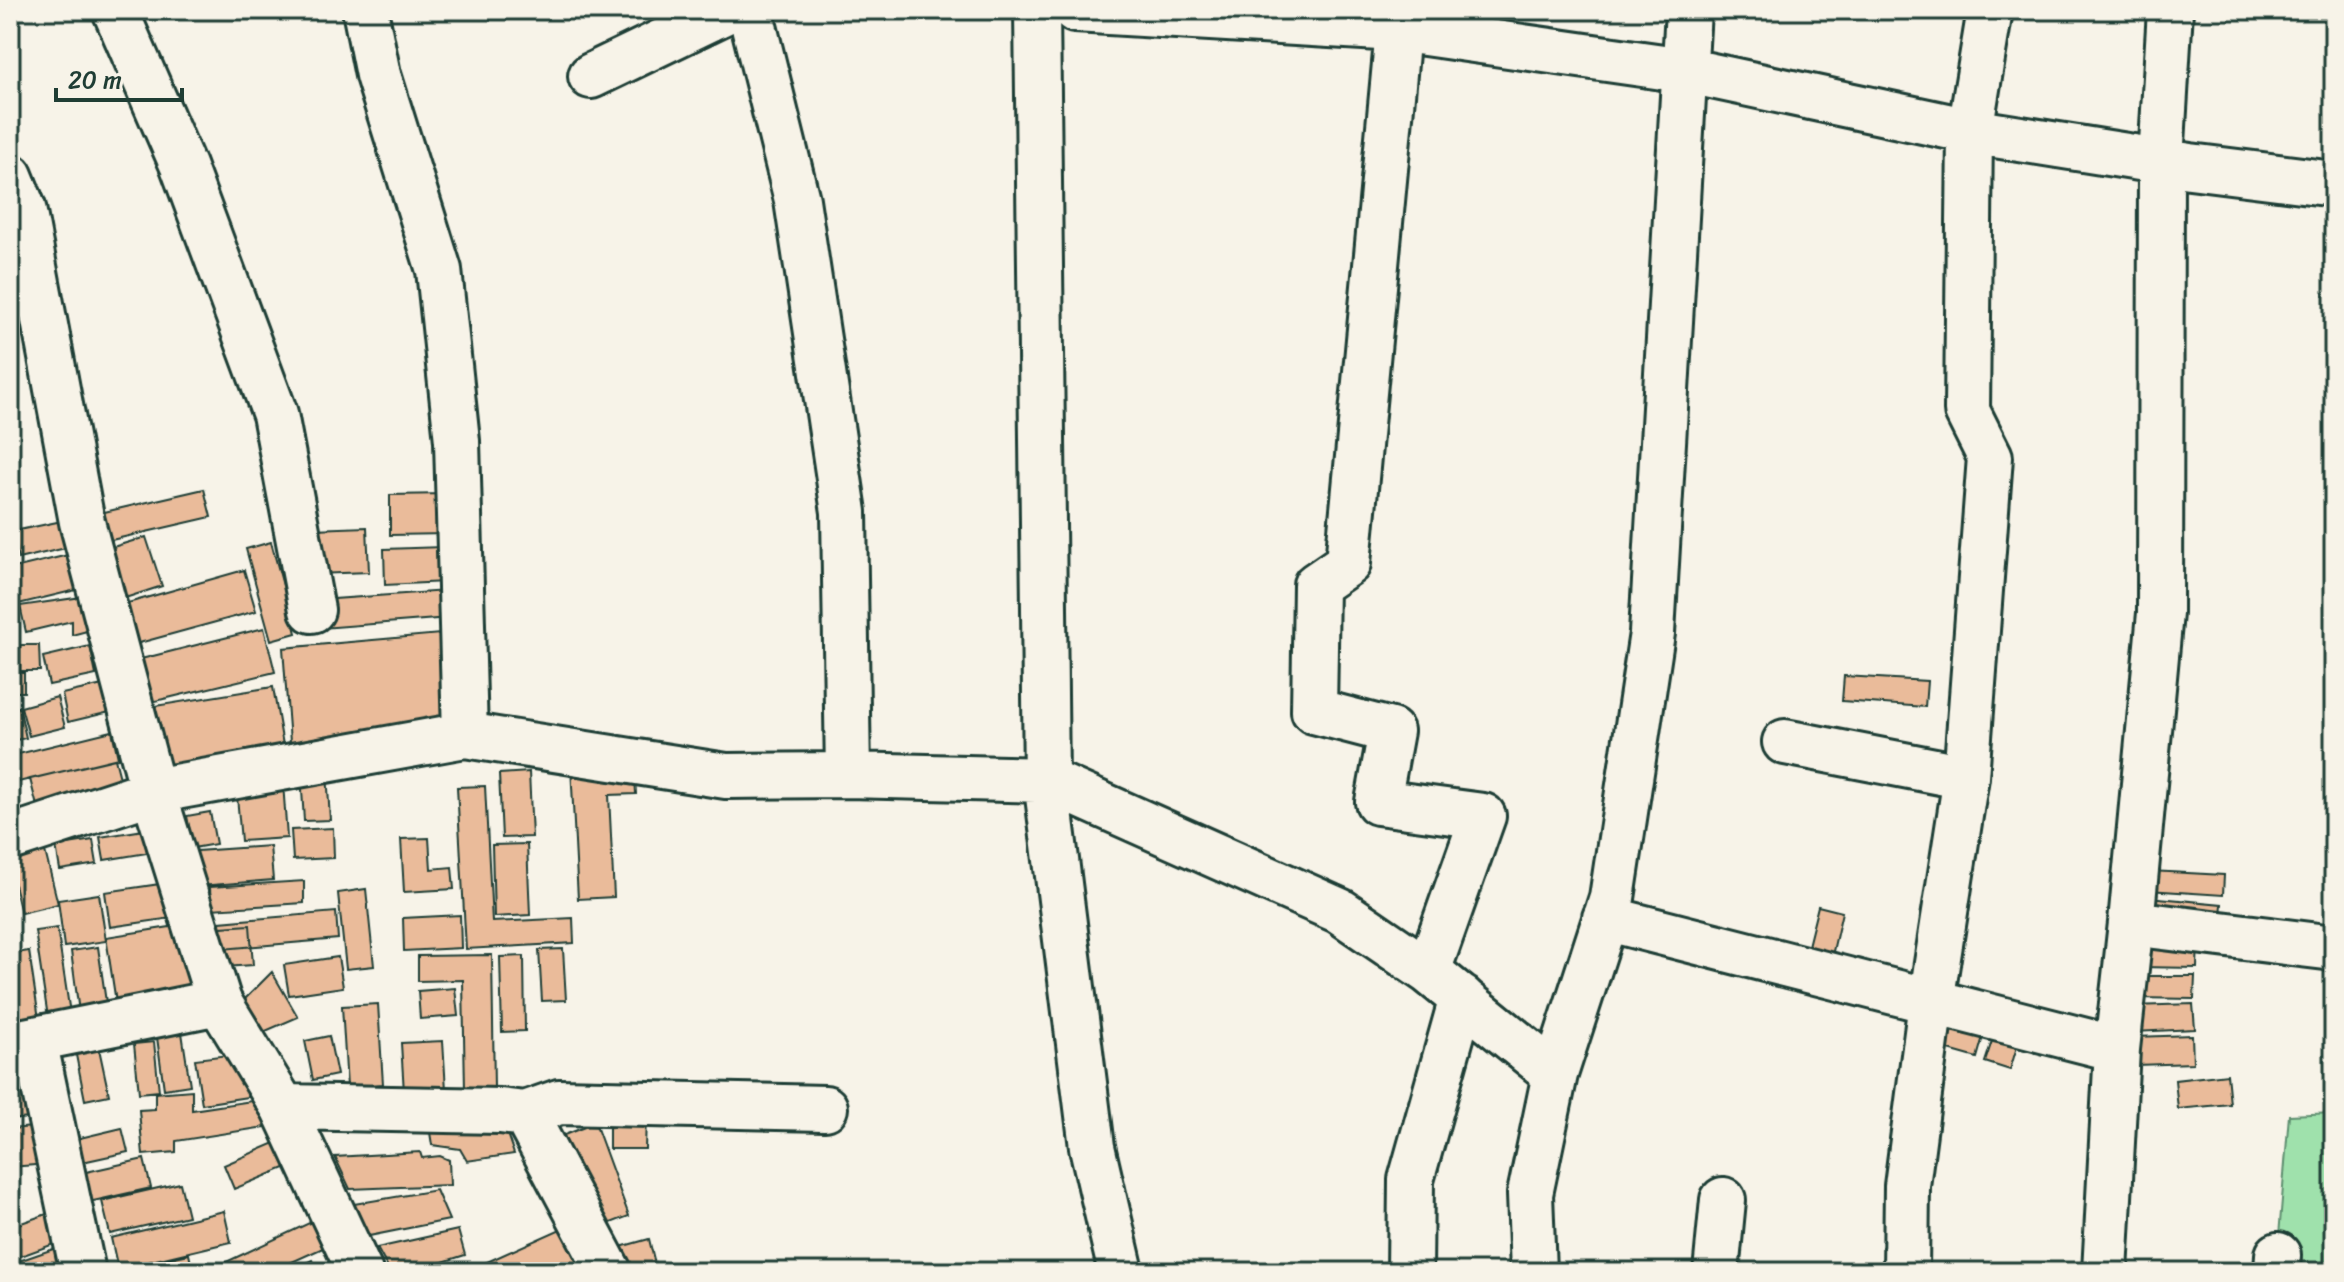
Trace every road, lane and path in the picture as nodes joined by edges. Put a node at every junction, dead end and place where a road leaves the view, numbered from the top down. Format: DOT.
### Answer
graph roads {
  1 [pos="115,10"];
  2 [pos="365,10"];
  3 [pos="728,10"];
  4 [pos="750,10"];
  5 [pos="1037,10"];
  6 [pos="1075,10"];
  7 [pos="1688,10"];
  8 [pos="1990,10"];
  9 [pos="2170,10"];
  10 [pos="1399,19"];
  11 [pos="1684,70"];
  12 [pos="591,76"];
  13 [pos="1970,131"];
  14 [pos="2161,160"];
  15 [pos="10,176"];
  16 [pos="2334,184"];
  17 [pos="312,610"];
  18 [pos="465,735"];
  19 [pos="1785,742"];
  20 [pos="848,775"];
  21 [pos="1966,777"];
  22 [pos="1046,780"];
  23 [pos="153,791"];
  24 [pos="10,838"];
  25 [pos="1605,918"];
  26 [pos="2131,923"];
  27 [pos="2334,948"];
  28 [pos="1428,971"];
  29 [pos="1462,998"];
  30 [pos="219,1002"];
  31 [pos="1931,1002"];
  32 [pos="22,1042"];
  33 [pos="2117,1049"];
  34 [pos="1555,1074"];
  35 [pos="283,1107"];
  36 [pos="825,1108"];
  37 [pos="525,1114"];
  38 [pos="1723,1200"];
  39 [pos="83,1272"];
  40 [pos="360,1272"];
  41 [pos="609,1272"];
  42 [pos="1121,1272"];
  43 [pos="1410,1272"];
  44 [pos="1533,1272"];
  45 [pos="1716,1272"];
  46 [pos="1906,1272"];
  47 [pos="2105,1272"];
  1 -- 17 [label="street"];
  2 -- 18 [label="street"];
  3 -- 12 [label="street"];
  4 -- 20 [label="street"];
  5 -- 22 [label="street"];
  6 -- 10 [label="street"];
  7 -- 11 [label="street"];
  8 -- 13 [label="street"];
  9 -- 14 [label="street"];
  10 -- 11 [label="street"];
  10 -- 28 [label="street"];
  11 -- 13 [label="street"];
  11 -- 25 [label="street"];
  13 -- 14 [label="street"];
  13 -- 21 [label="street"];
  14 -- 16 [label="street"];
  14 -- 26 [label="street"];
  15 -- 23 [label="street"];
  18 -- 20 [label="street"];
  18 -- 23 [label="street"];
  19 -- 21 [label="street"];
  20 -- 22 [label="street"];
  21 -- 31 [label="street"];
  22 -- 28 [label="street"];
  22 -- 42 [label="street"];
  23 -- 24 [label="street"];
  23 -- 30 [label="street"];
  25 -- 31 [label="street"];
  25 -- 34 [label="street"];
  26 -- 27 [label="street"];
  26 -- 33 [label="street"];
  28 -- 29 [label="street"];
  29 -- 34 [label="street"];
  29 -- 43 [label="street"];
  30 -- 32 [label="street"];
  30 -- 35 [label="street"];
  31 -- 33 [label="street"];
  31 -- 46 [label="street"];
  32 -- 39 [label="street"];
  33 -- 47 [label="street"];
  34 -- 44 [label="street"];
  35 -- 37 [label="street"];
  35 -- 40 [label="street"];
  36 -- 37 [label="street"];
  37 -- 41 [label="street"];
  38 -- 45 [label="street"];
}
